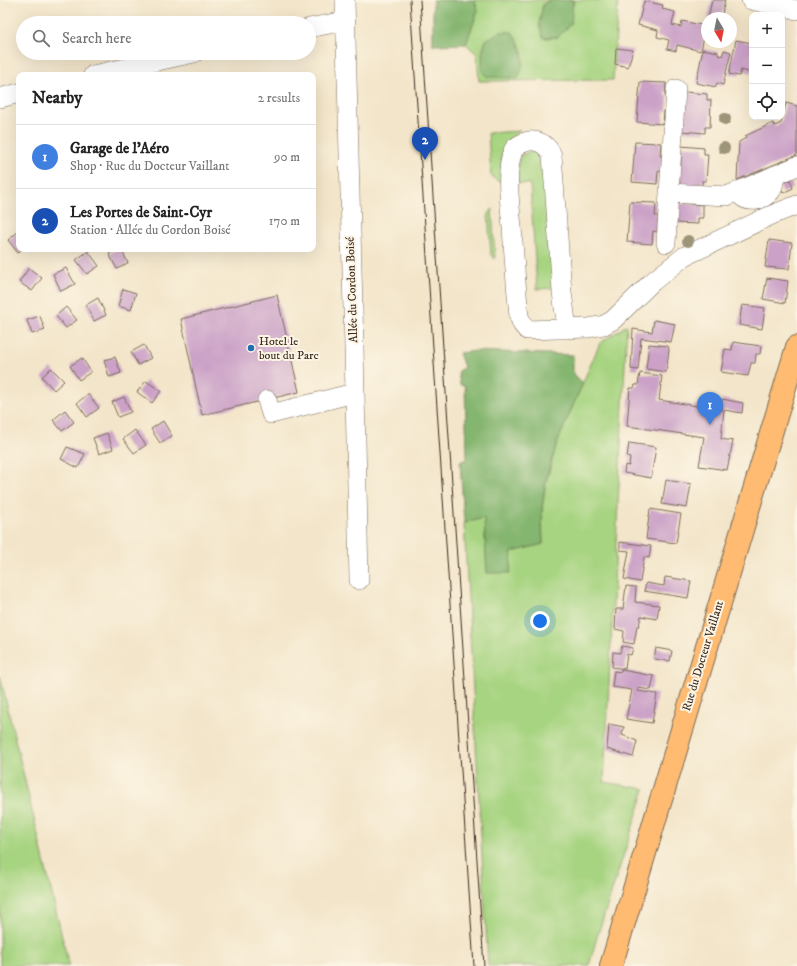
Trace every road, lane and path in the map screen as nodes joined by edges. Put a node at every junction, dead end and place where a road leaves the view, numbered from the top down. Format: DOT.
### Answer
graph roads {
  1 [pos="345,0"];
  2 [pos="751,0"];
  3 [pos="797,10"];
  4 [pos="345,21"];
  5 [pos="316,27"];
  6 [pos="162,60"];
  7 [pos="107,72"];
  8 [pos="676,89"];
  9 [pos="16,94"];
  10 [pos="0,98"];
  11 [pos="797,166"];
  12 [pos="775,175"];
  13 [pos="669,193"];
  14 [pos="741,196"];
  15 [pos="797,205"];
  16 [pos="666,243"];
  17 [pos="567,329"];
  18 [pos="797,347"];
  19 [pos="354,394"];
  20 [pos="267,400"];
  21 [pos="359,580"];
  22 [pos="610,966"];
  1 -- 4 [label="street, Allée du Cordon Boisé"];
  2 -- 3 [label="street"];
  4 -- 5 [label="street"];
  4 -- 19 [label="street, Allée du Cordon Boisé"];
  6 -- 7 [label="street"];
  8 -- 13 [label="street"];
  9 -- 10 [label="street"];
  11 -- 12 [label="street"];
  12 -- 13 [label="street"];
  12 -- 14 [label="street"];
  13 -- 16 [label="street"];
  15 -- 17 [label="street"];
  17 -- 17 [label="street"];
  18 -- 22 [label="main road, Rue du Docteur Vaillant"];
  19 -- 20 [label="street"];
  19 -- 21 [label="street, Allée du Cordon Boisé"];
}
